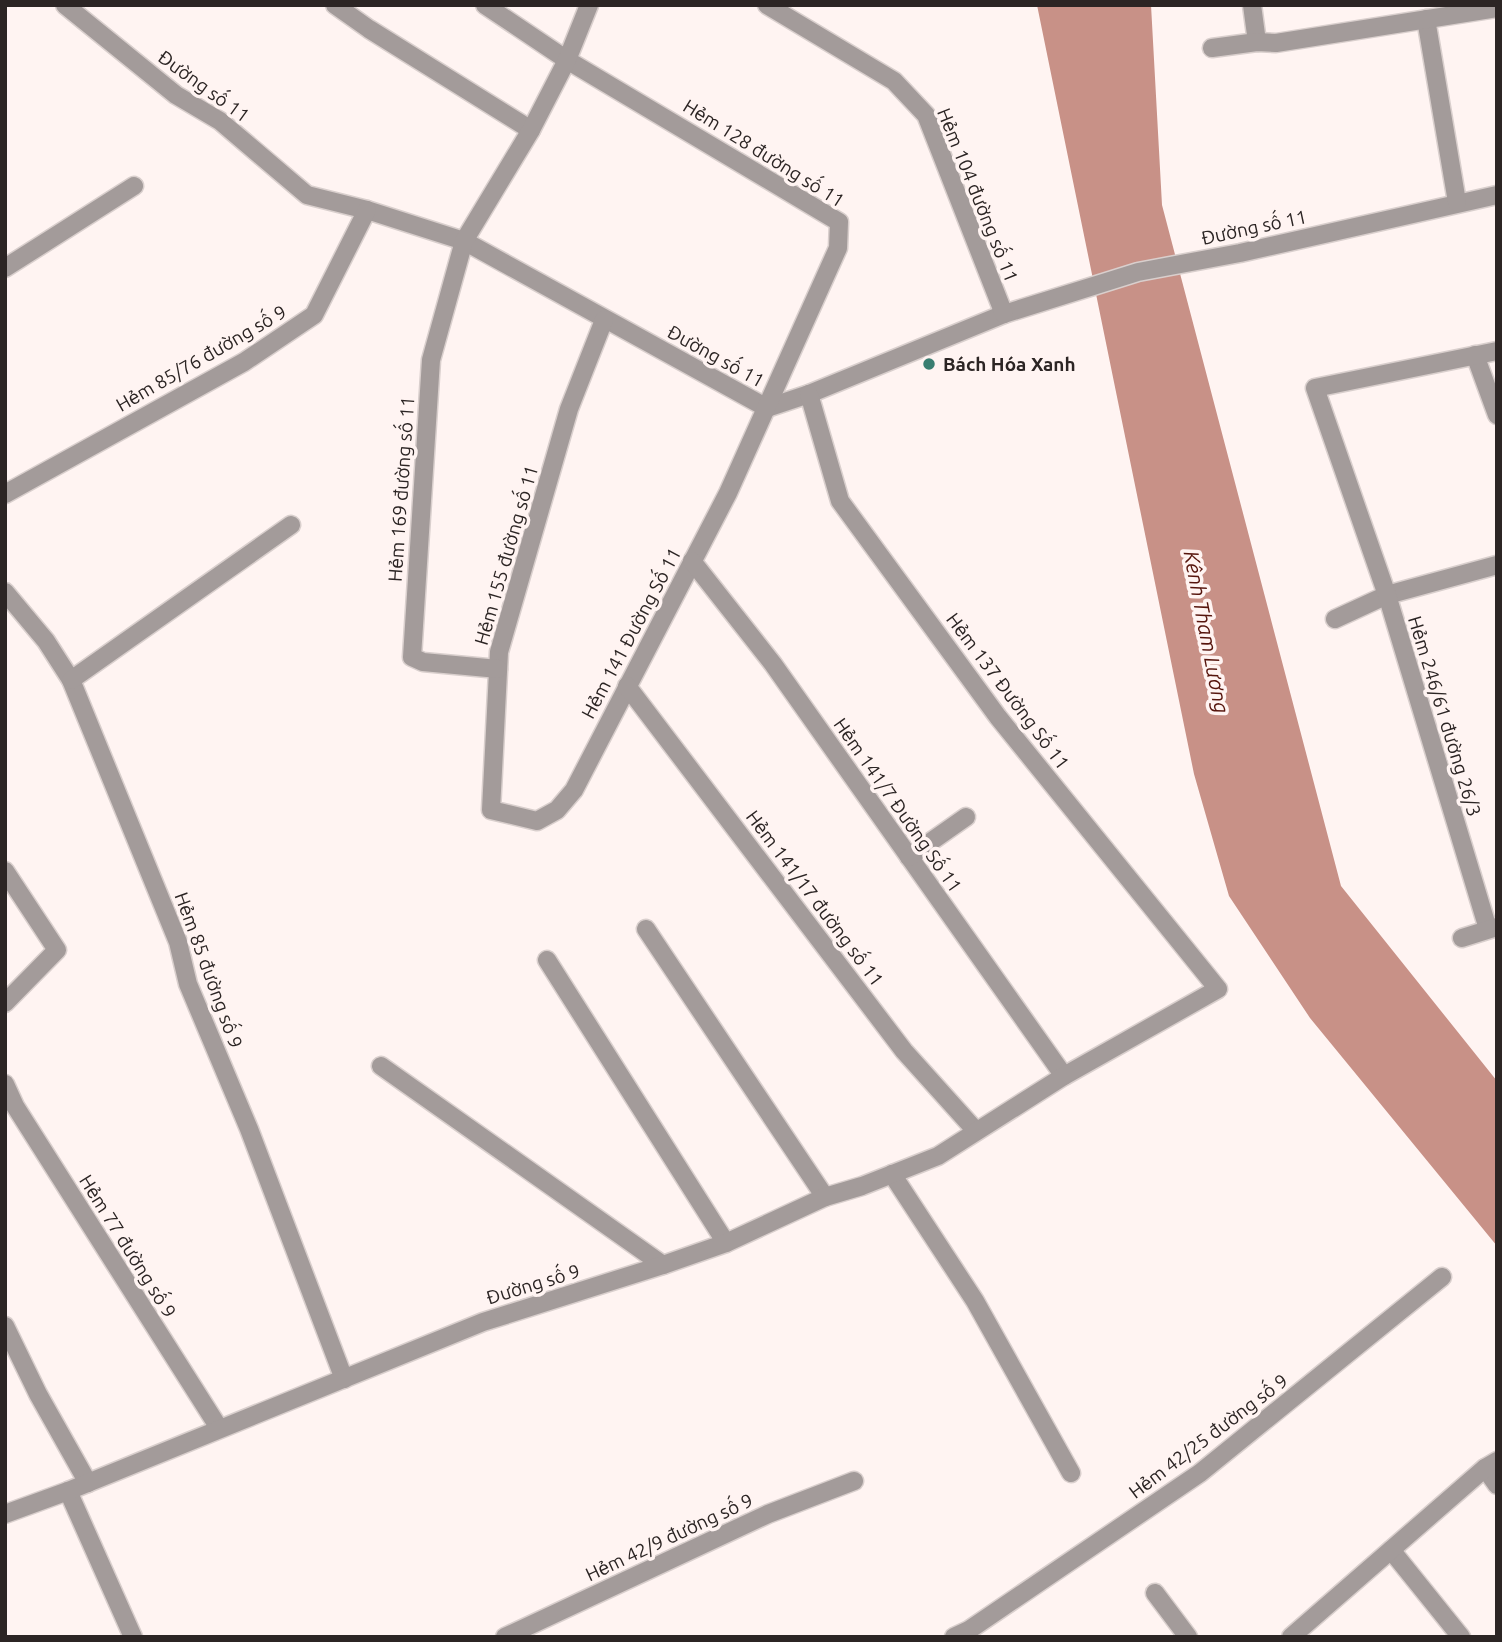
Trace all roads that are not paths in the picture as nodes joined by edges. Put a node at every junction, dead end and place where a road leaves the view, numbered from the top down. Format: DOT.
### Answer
graph roads {
  1 [pos="65,5"];
  2 [pos="335,5"];
  3 [pos="485,5"];
  4 [pos="589,5"];
  5 [pos="767,5"];
  6 [pos="1252,5"];
  7 [pos="1497,8"];
  8 [pos="1426,19"];
  9 [pos="1258,42"];
  10 [pos="1212,48"];
  11 [pos="567,60"];
  12 [pos="531,130"];
  13 [pos="134,186"];
  14 [pos="1497,195"];
  15 [pos="1457,202"];
  16 [pos="367,210"];
  17 [pos="464,242"];
  18 [pos="5,268"];
  19 [pos="1004,314"];
  20 [pos="604,320"];
  21 [pos="1497,351"];
  22 [pos="1475,355"];
  23 [pos="809,394"];
  24 [pos="767,408"];
  25 [pos="1497,415"];
  26 [pos="5,494"];
  27 [pos="291,525"];
  28 [pos="692,561"];
  29 [pos="1497,565"];
  30 [pos="5,592"];
  31 [pos="1387,595"];
  32 [pos="1335,619"];
  33 [pos="498,668"];
  34 [pos="71,680"];
  35 [pos="627,686"];
  36 [pos="491,810"];
  37 [pos="966,817"];
  38 [pos="909,857"];
  39 [pos="5,871"];
  40 [pos="1492,928"];
  41 [pos="646,929"];
  42 [pos="1462,938"];
  43 [pos="547,960"];
  44 [pos="1218,989"];
  45 [pos="5,1003"];
  46 [pos="381,1066"];
  47 [pos="1064,1076"];
  48 [pos="5,1084"];
  49 [pos="976,1131"];
  50 [pos="892,1174"];
  51 [pos="825,1197"];
  52 [pos="726,1243"];
  53 [pos="663,1265"];
  54 [pos="1442,1278"];
  55 [pos="5,1326"];
  56 [pos="344,1379"];
  57 [pos="219,1428"];
  58 [pos="1491,1464"];
  59 [pos="1071,1473"];
  60 [pos="855,1481"];
  61 [pos="88,1483"];
  62 [pos="1497,1485"];
  63 [pos="68,1491"];
  64 [pos="5,1514"];
  65 [pos="1391,1550"];
  66 [pos="1155,1593"];
  67 [pos="132,1637"];
  68 [pos="505,1637"];
  69 [pos="954,1637"];
  70 [pos="1188,1637"];
  71 [pos="1291,1637"];
  72 [pos="1461,1637"];
  1 -- 16 [label="street, Đường số 11"];
  2 -- 12 [label="street"];
  3 -- 11 [label="street"];
  4 -- 11 [label="street"];
  5 -- 19 [label="street, Hẻm 104 đường số 11"];
  6 -- 9 [label="street"];
  7 -- 8 [label="street"];
  8 -- 9 [label="street"];
  8 -- 15 [label="street"];
  9 -- 10 [label="street"];
  11 -- 12 [label="street"];
  11 -- 24 [label="street, Hẻm 128 đường số 11"];
  12 -- 17 [label="street"];
  13 -- 18 [label="street"];
  14 -- 15 [label="street, Đường số 11"];
  15 -- 19 [label="street, Đường số 11"];
  16 -- 17 [label="street, Đường số 11"];
  16 -- 26 [label="street, Hẻm 85/76 đường số 9"];
  17 -- 20 [label="street, Đường số 11"];
  17 -- 33 [label="street, Hẻm 169 đường số 11"];
  19 -- 23 [label="street, Đường số 11"];
  20 -- 24 [label="street, Đường số 11"];
  20 -- 33 [label="street, Hẻm 155 đường số 11"];
  21 -- 22 [label="street"];
  22 -- 25 [label="street"];
  22 -- 31 [label="street, Hẻm 246/61 đường 26/3"];
  23 -- 24 [label="street, Đường số 11"];
  23 -- 44 [label="street, Hẻm 137 Đường Số 11"];
  24 -- 28 [label="street, Hẻm 141 Đường Số 11"];
  27 -- 34 [label="street"];
  28 -- 35 [label="street, Hẻm 141 Đường Số 11"];
  28 -- 38 [label="street, Hẻm 141/7 Đường Số 11"];
  29 -- 31 [label="street"];
  30 -- 34 [label="street, Hẻm 85 đường số 9"];
  31 -- 32 [label="street"];
  31 -- 40 [label="street, Hẻm 246/61 đường 26/3"];
  33 -- 36 [label="street, Hẻm 155 đường số 11"];
  34 -- 56 [label="street, Hẻm 85 đường số 9"];
  35 -- 36 [label="street, Hẻm 141 Đường Số 11"];
  35 -- 49 [label="street, Hẻm 141/17 đường số 11"];
  37 -- 38 [label="street"];
  38 -- 47 [label="street, Hẻm 141/7 Đường Số 11"];
  39 -- 45 [label="street"];
  40 -- 42 [label="street"];
  41 -- 51 [label="street"];
  43 -- 52 [label="street"];
  44 -- 47 [label="street, Đường số 9"];
  46 -- 53 [label="street"];
  47 -- 49 [label="street, Đường số 9"];
  48 -- 57 [label="street, Hẻm 77 đường số 9"];
  49 -- 50 [label="street, Đường số 9"];
  50 -- 51 [label="street, Đường số 9"];
  50 -- 59 [label="street"];
  51 -- 52 [label="street, Đường số 9"];
  52 -- 53 [label="street, Đường số 9"];
  53 -- 56 [label="street, Đường số 9"];
  54 -- 69 [label="street, Hẻm 42/25 đường số 9"];
  55 -- 61 [label="street"];
  56 -- 57 [label="street, Đường số 9"];
  57 -- 61 [label="street, Đường số 9"];
  58 -- 62 [label="street"];
  58 -- 65 [label="street"];
  60 -- 68 [label="street, Hẻm 42/9 đường số 9"];
  61 -- 63 [label="street, Đường số 9"];
  63 -- 64 [label="street, Đường số 9"];
  63 -- 67 [label="street"];
  65 -- 71 [label="street"];
  65 -- 72 [label="street"];
  66 -- 70 [label="street"];
}
